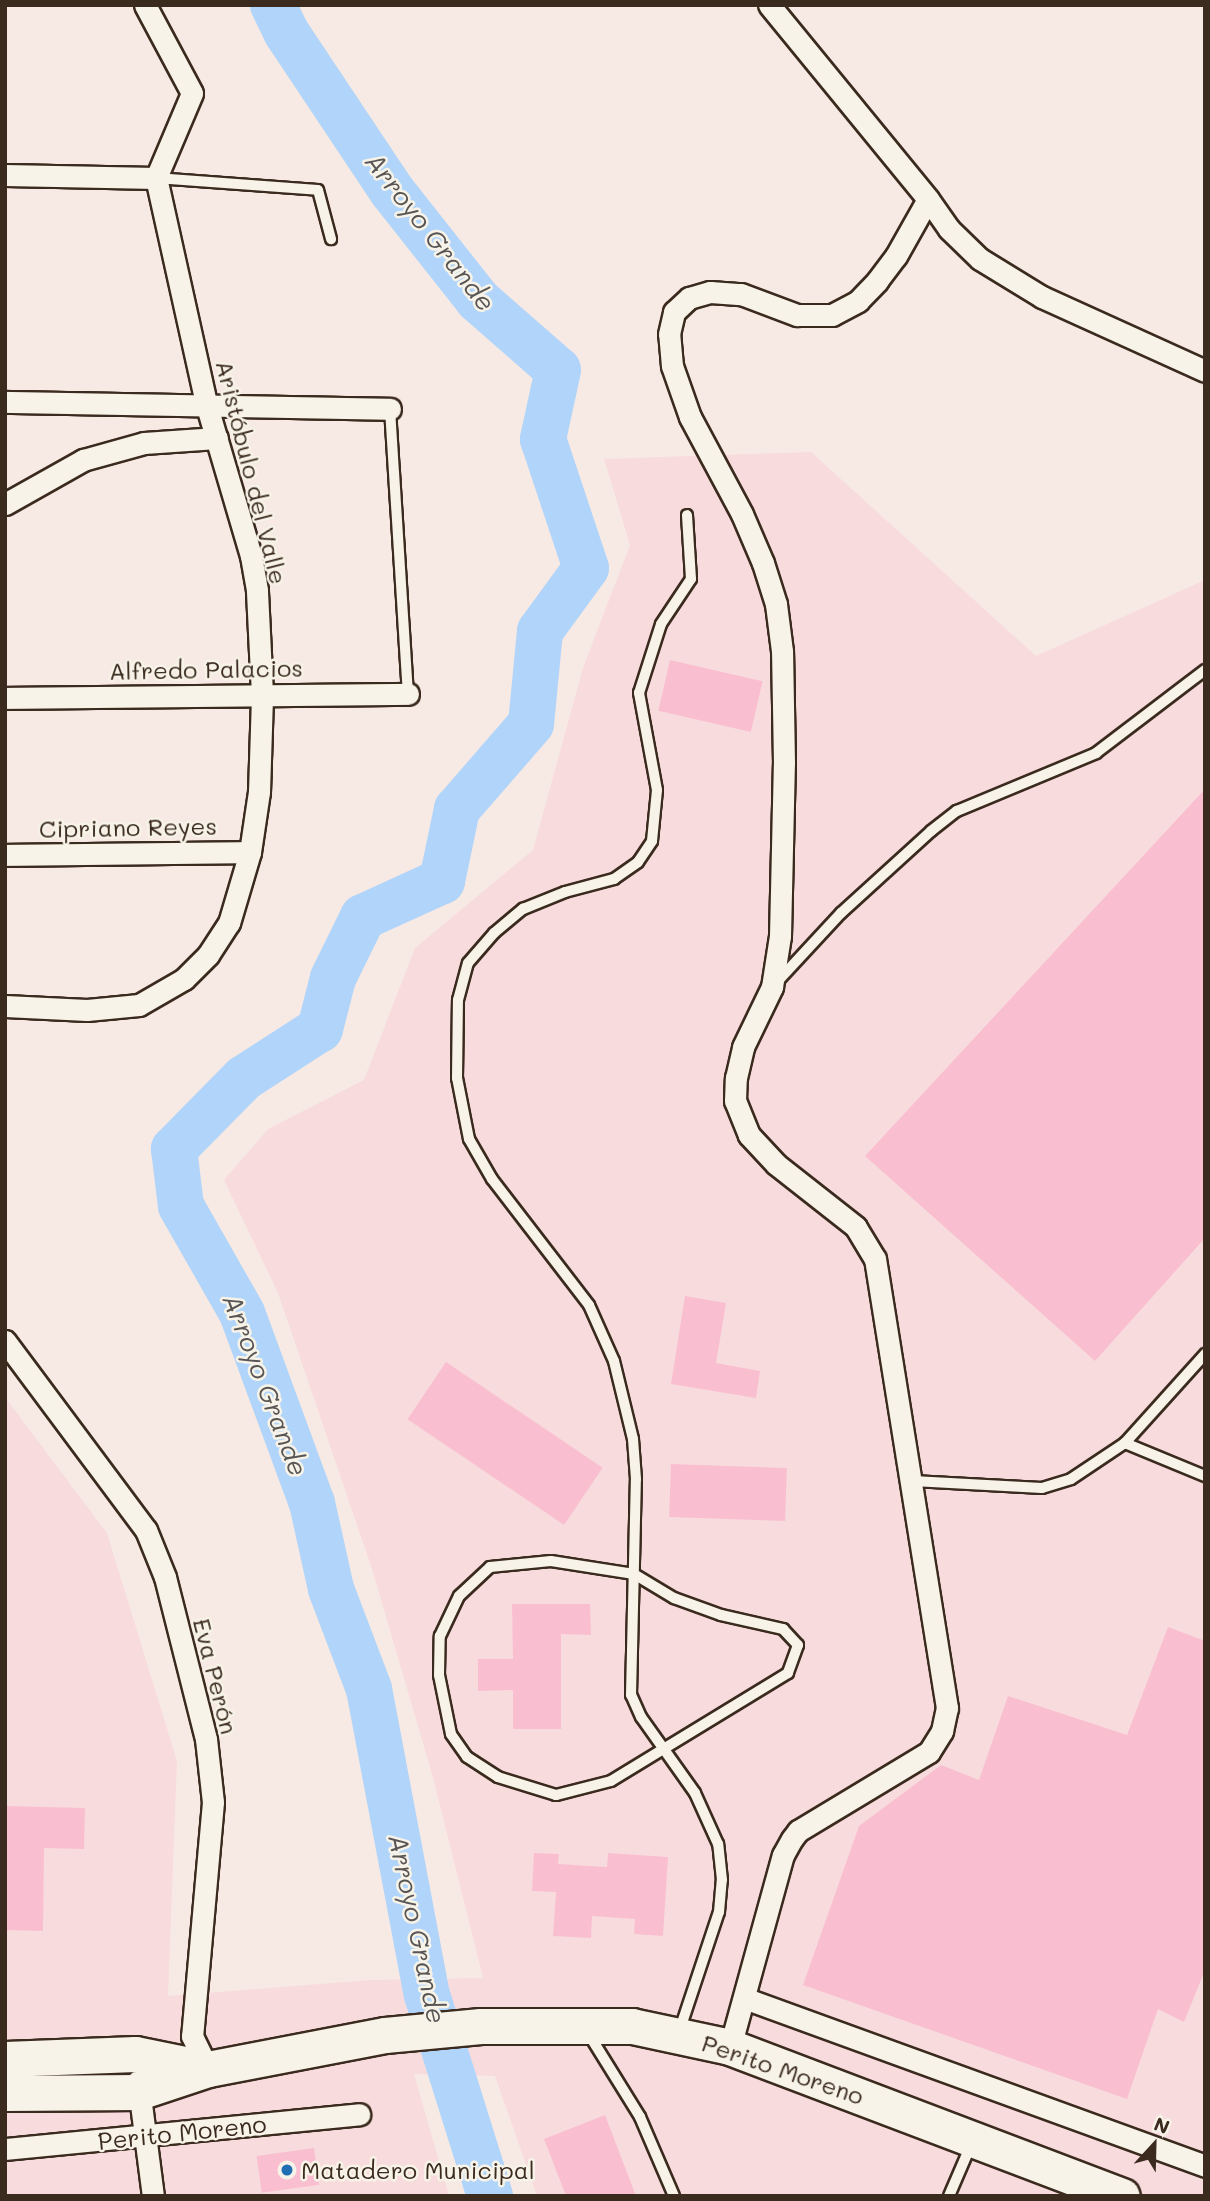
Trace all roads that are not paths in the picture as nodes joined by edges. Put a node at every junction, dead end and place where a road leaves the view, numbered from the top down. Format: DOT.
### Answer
graph roads {
  1 [pos="145,5"];
  2 [pos="769,5"];
  3 [pos="5,175"];
  4 [pos="156,178"];
  5 [pos="928,199"];
  6 [pos="331,239"];
  7 [pos="1205,371"];
  8 [pos="5,402"];
  9 [pos="206,403"];
  10 [pos="390,408"];
  11 [pos="217,438"];
  12 [pos="5,504"];
  13 [pos="687,515"];
  14 [pos="1205,670"];
  15 [pos="262,694"];
  16 [pos="408,694"];
  17 [pos="5,698"];
  18 [pos="250,852"];
  19 [pos="5,855"];
  20 [pos="772,987"];
  21 [pos="5,1006"];
  22 [pos="5,1342"];
  23 [pos="1205,1354"];
  24 [pos="1125,1443"];
  25 [pos="1205,1476"];
  26 [pos="913,1482"];
  27 [pos="634,1574"];
  28 [pos="665,1747"];
  29 [pos="744,1998"];
  30 [pos="583,2025"];
  31 [pos="678,2035"];
  32 [pos="730,2047"];
  33 [pos="135,2054"];
  34 [pos="5,2059"];
  35 [pos="208,2069"];
  36 [pos="139,2091"];
  37 [pos="5,2093"];
  38 [pos="359,2114"];
  39 [pos="145,2136"];
  40 [pos="973,2139"];
  41 [pos="5,2148"];
  42 [pos="1205,2166"];
  43 [pos="153,2196"];
  44 [pos="674,2196"];
  45 [pos="949,2196"];
  46 [pos="1122,2196"];
  1 -- 4 [label="street"];
  2 -- 5 [label="street"];
  3 -- 4 [label="street"];
  4 -- 6 [label="lane"];
  4 -- 9 [label="street, Aristóbulo del Valle"];
  5 -- 7 [label="street"];
  5 -- 20 [label="street"];
  8 -- 9 [label="street"];
  9 -- 10 [label="street"];
  9 -- 11 [label="street, Aristóbulo del Valle"];
  10 -- 16 [label="lane"];
  11 -- 12 [label="street"];
  11 -- 15 [label="street, Aristóbulo del Valle"];
  13 -- 27 [label="lane"];
  14 -- 20 [label="lane"];
  15 -- 16 [label="street, Alfredo Palacios"];
  15 -- 17 [label="street, Alfredo Palacios"];
  15 -- 18 [label="street, Aristóbulo del Valle"];
  18 -- 19 [label="street, Cipriano Reyes"];
  18 -- 21 [label="street, Aristóbulo del Valle"];
  20 -- 26 [label="street"];
  22 -- 35 [label="street, Eva Perón"];
  23 -- 24 [label="lane"];
  24 -- 25 [label="lane"];
  24 -- 26 [label="lane"];
  26 -- 29 [label="street"];
  27 -- 28 [label="lane"];
  27 -- 28 [label="lane"];
  27 -- 28 [label="lane"];
  28 -- 31 [label="lane"];
  29 -- 32 [label="street"];
  29 -- 42 [label="street"];
  30 -- 31 [label="main road, Perito Moreno"];
  30 -- 35 [label="main road, Perito Moreno"];
  30 -- 44 [label="lane"];
  31 -- 32 [label="main road, Perito Moreno"];
  32 -- 40 [label="main road, Perito Moreno"];
  33 -- 34 [label="main road"];
  33 -- 35 [label="main road"];
  33 -- 36 [label="street"];
  35 -- 36 [label="main road, Perito Moreno"];
  36 -- 37 [label="main road, Perito Moreno"];
  36 -- 39 [label="street"];
  38 -- 39 [label="street, Perito Moreno"];
  39 -- 41 [label="street, Perito Moreno"];
  39 -- 43 [label="street"];
  40 -- 45 [label="lane"];
  40 -- 46 [label="main road, Perito Moreno"];
}
